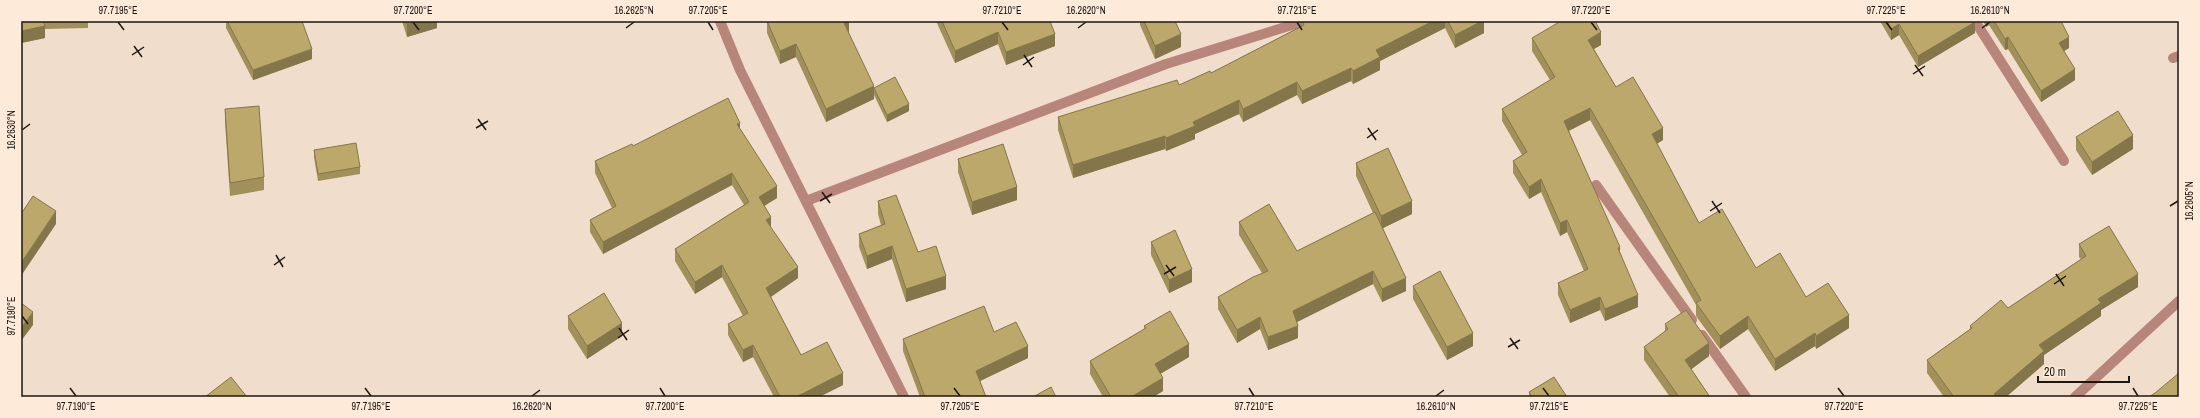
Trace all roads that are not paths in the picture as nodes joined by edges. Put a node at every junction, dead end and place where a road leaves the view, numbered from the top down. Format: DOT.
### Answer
graph roads {
  1 [pos="720,21"];
  2 [pos="1305,21"];
  3 [pos="1975,21"];
  4 [pos="2064,161"];
  5 [pos="1596,185"];
  6 [pos="806,201"];
  7 [pos="2179,301"];
  8 [pos="904,397"];
  9 [pos="1746,397"];
  10 [pos="2075,397"];
  1 -- 6 [label="street"];
  2 -- 6 [label="street"];
  3 -- 4 [label="street"];
  5 -- 9 [label="street"];
  6 -- 8 [label="street"];
  7 -- 10 [label="street"];
}
